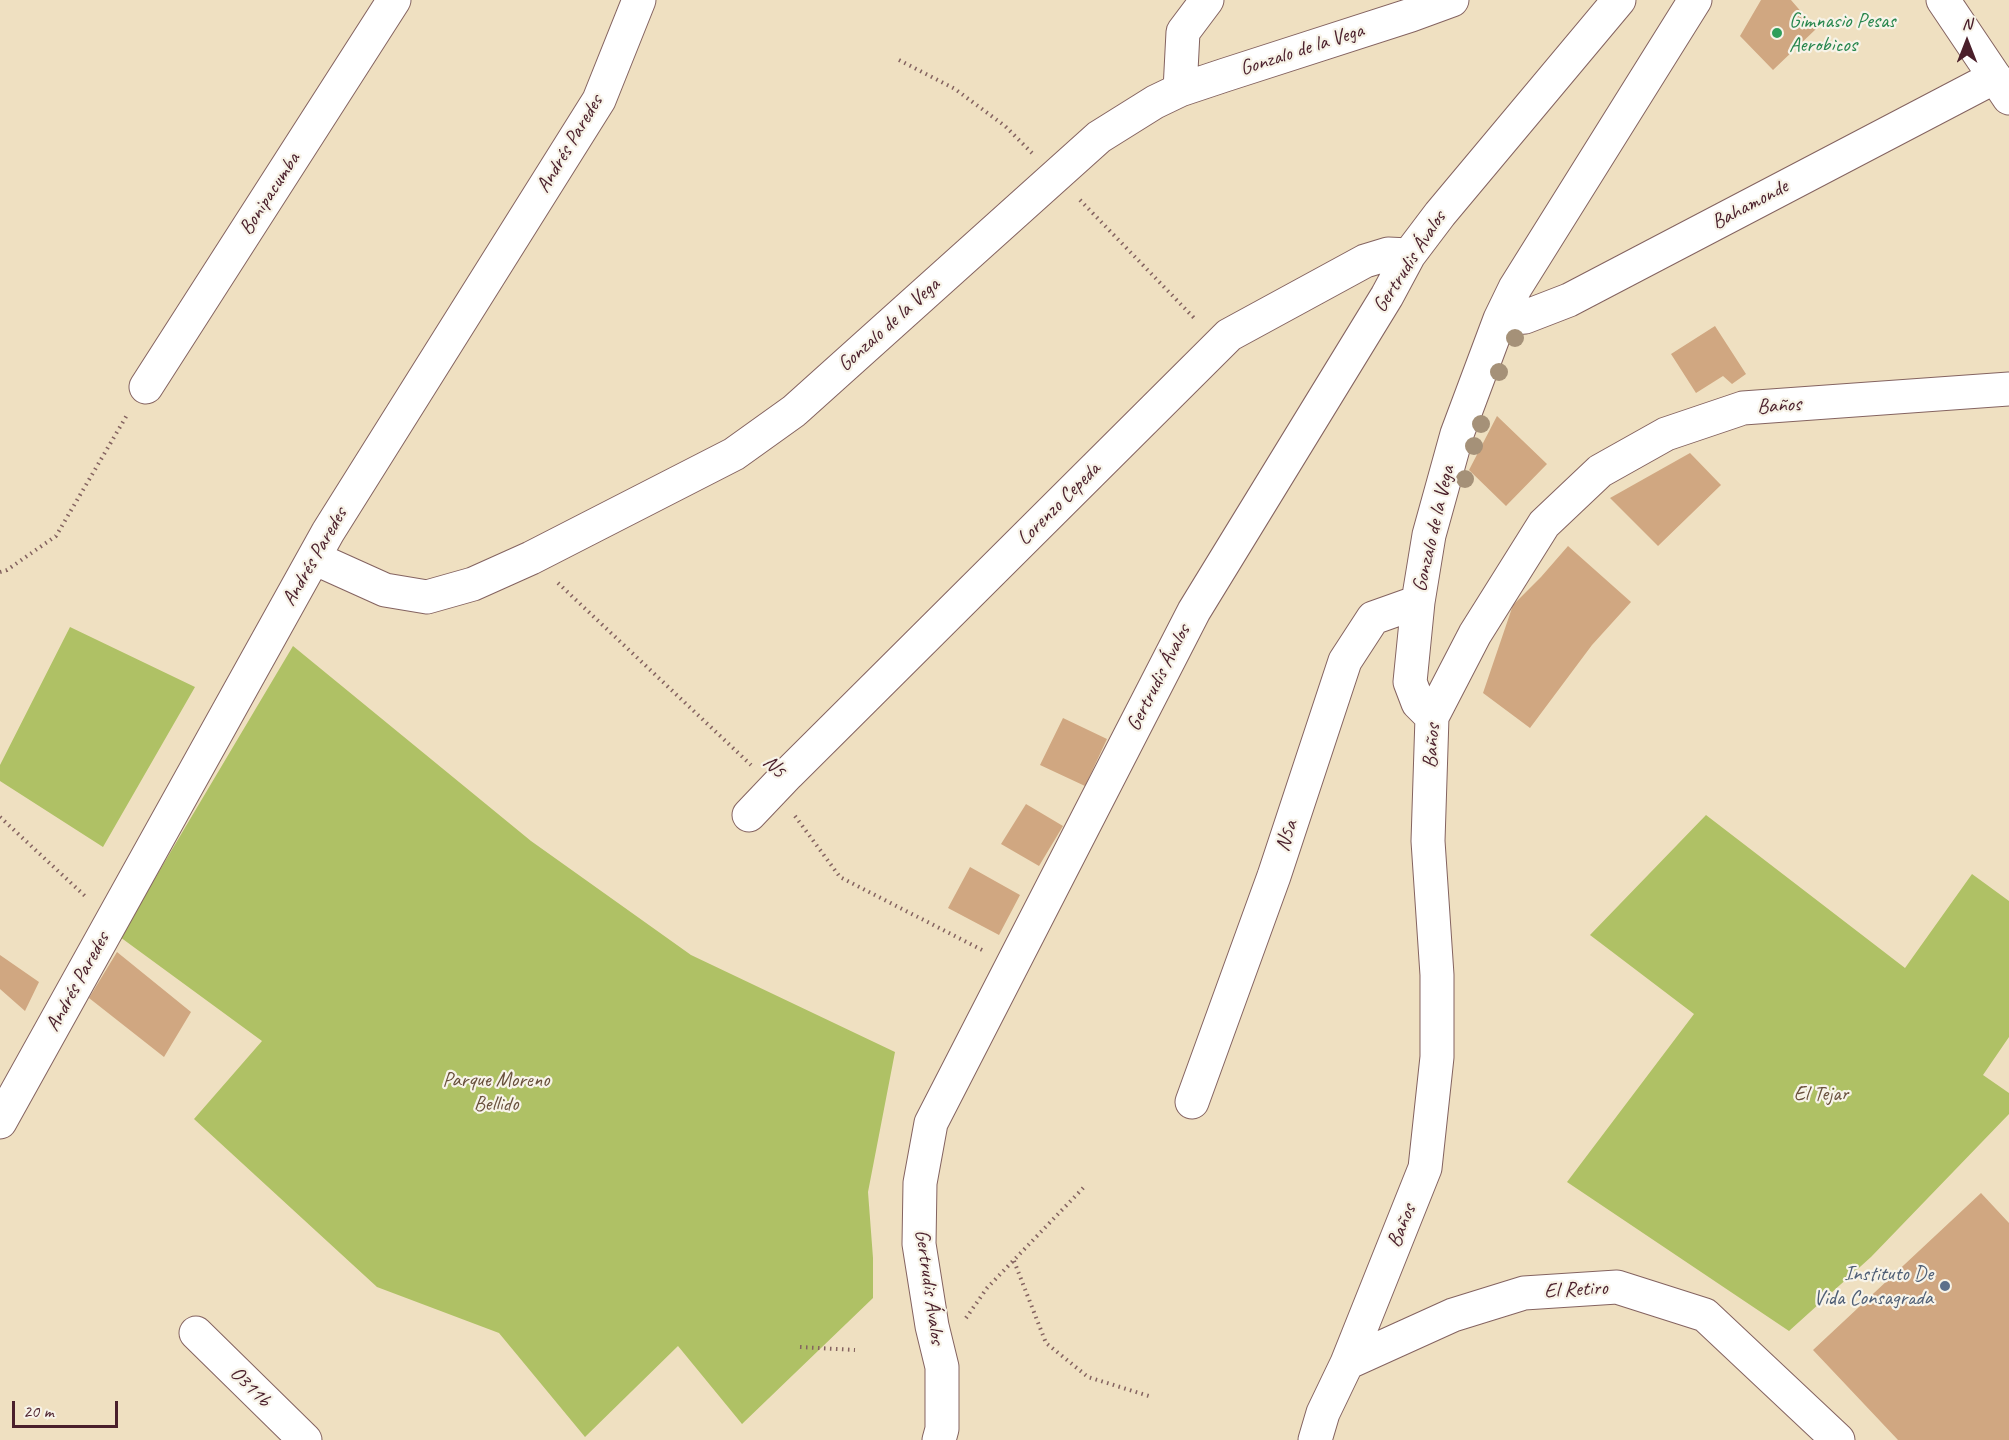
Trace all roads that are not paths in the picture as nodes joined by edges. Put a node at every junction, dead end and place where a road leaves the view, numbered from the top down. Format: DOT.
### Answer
graph roads {
  1 [pos="394,0"];
  2 [pos="639,0"];
  3 [pos="1207,0"];
  4 [pos="1452,0"];
  5 [pos="1619,0"];
  6 [pos="1695,0"];
  7 [pos="1943,0"];
  8 [pos="1410,8"];
  9 [pos="2002,88"];
  10 [pos="1180,90"];
  11 [pos="1409,255"];
  12 [pos="1500,319"];
  13 [pos="146,387"];
  14 [pos="2009,389"];
  15 [pos="314,558"];
  16 [pos="1418,602"];
  17 [pos="1432,717"];
  18 [pos="749,815"];
  19 [pos="1192,1102"];
  20 [pos="2,1112"];
  21 [pos="196,1333"];
  22 [pos="1347,1363"];
  23 [pos="304,1440"];
  24 [pos="939,1440"];
  25 [pos="1315,1440"];
  26 [pos="1838,1440"];
  1 -- 13 [label="street, Bonipacumba"];
  2 -- 15 [label="street, Andrés Paredes"];
  3 -- 10 [label="street"];
  4 -- 8 [label="street, Gonzalo de la Vega"];
  5 -- 11 [label="street, Gertrudis Ávalos"];
  6 -- 12 [label="street, Gonzalo de la Vega"];
  7 -- 9 [label="street"];
  8 -- 10 [label="street, Gonzalo de la Vega"];
  9 -- 12 [label="street, Bahamonde"];
  10 -- 15 [label="street, Gonzalo de la Vega"];
  11 -- 18 [label="street, Lorenzo Cepeda"];
  11 -- 24 [label="street, Gertrudis Ávalos"];
  12 -- 16 [label="street, Gonzalo de la Vega"];
  14 -- 17 [label="street, Baños"];
  15 -- 20 [label="street, Andrés Paredes"];
  16 -- 17 [label="street, Gonzalo de la Vega"];
  16 -- 19 [label="street, N5a"];
  17 -- 22 [label="street, Baños"];
  21 -- 23 [label="street, O311b"];
  22 -- 25 [label="street, Baños"];
  22 -- 26 [label="street, El Retiro"];
}
